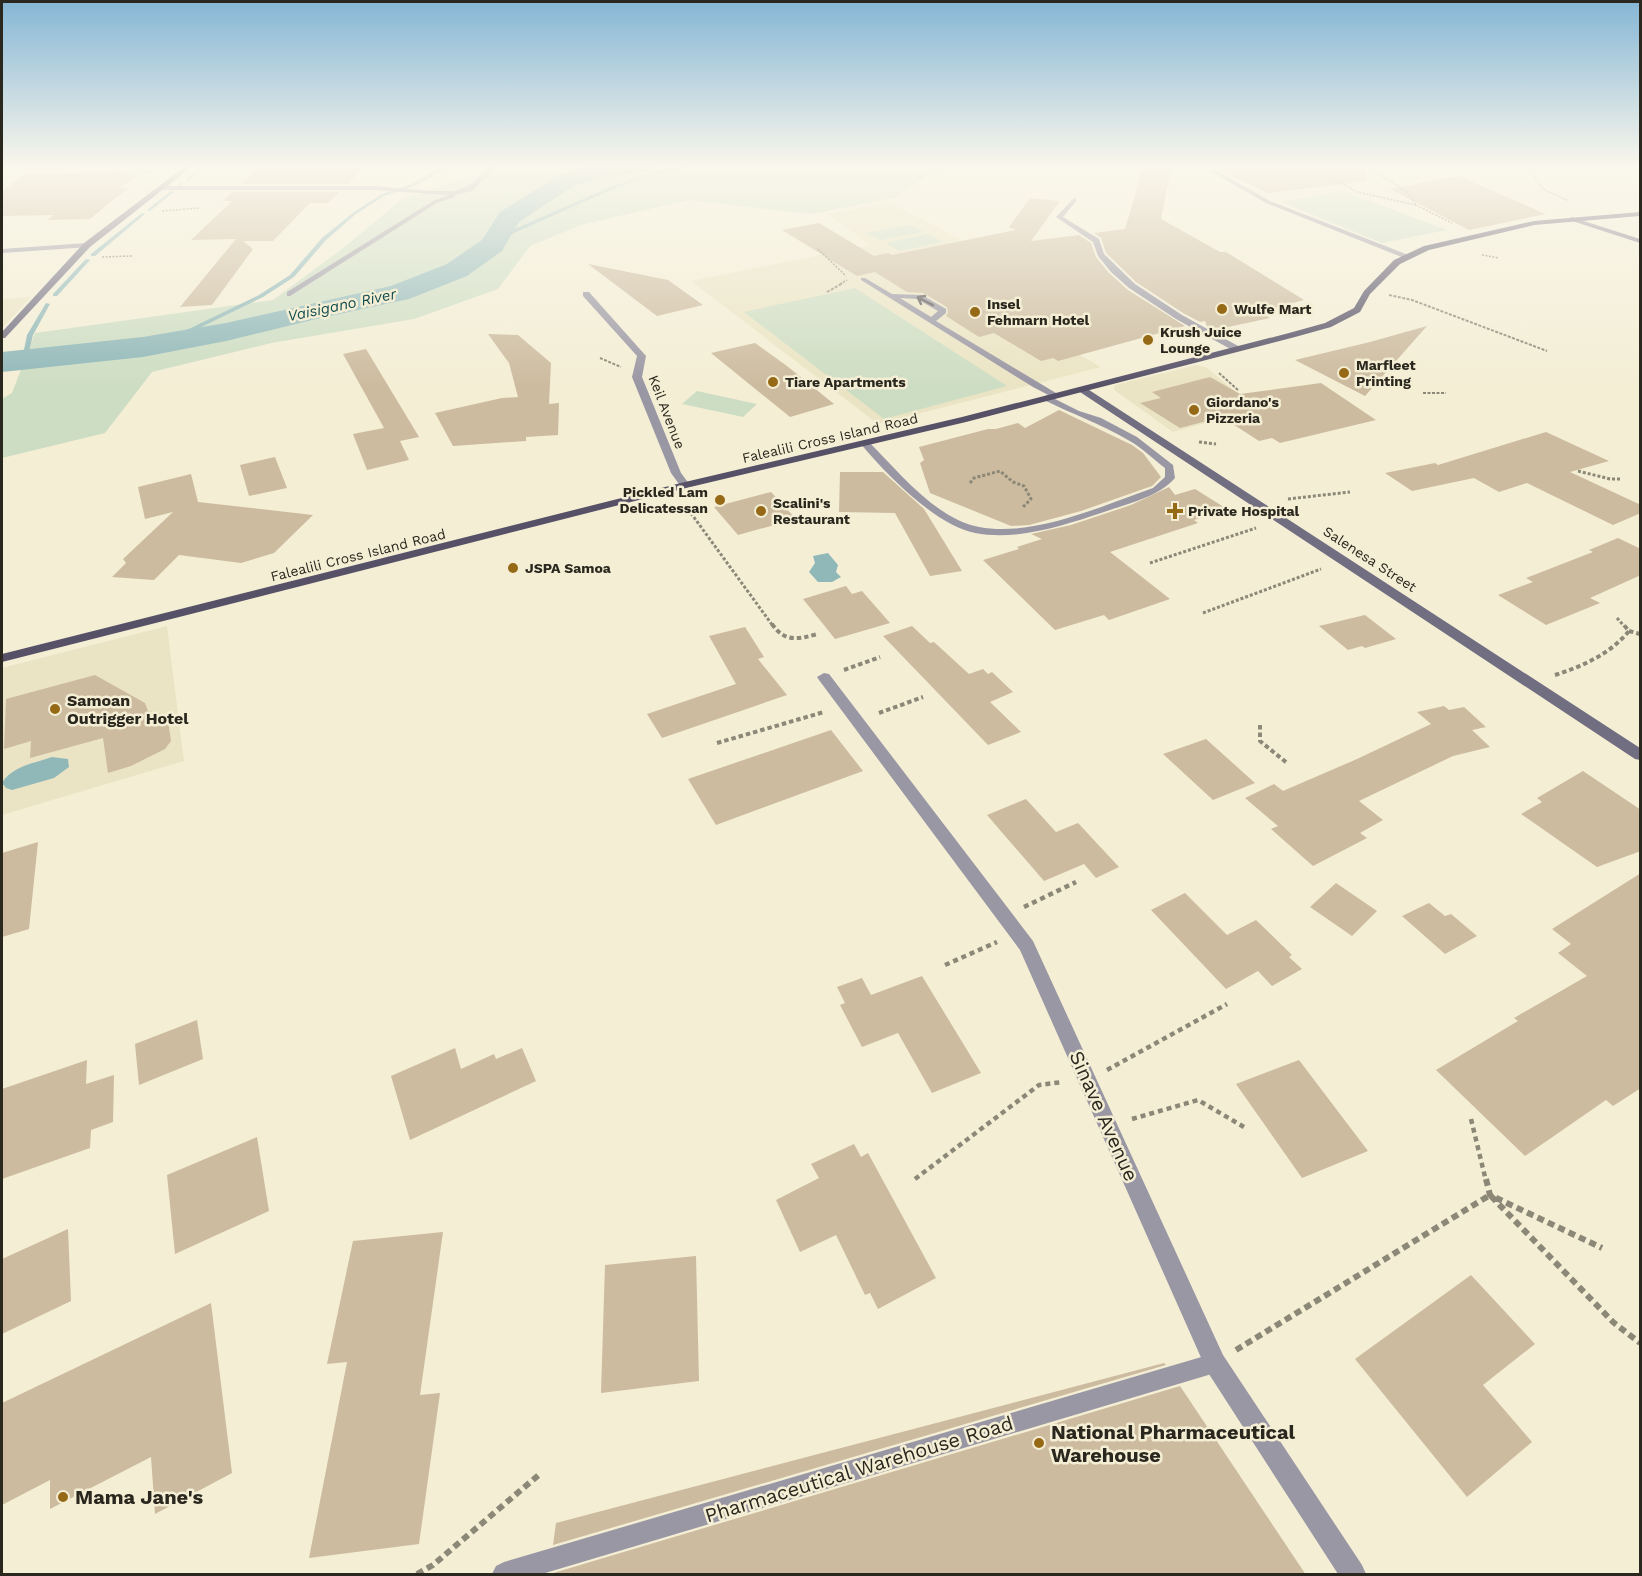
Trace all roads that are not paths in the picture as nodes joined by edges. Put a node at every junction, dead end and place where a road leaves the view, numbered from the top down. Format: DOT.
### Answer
graph roads {
  1 [pos="95,239"];
  2 [pos="377,239"];
  3 [pos="1092,239"];
  4 [pos="1356,239"];
  5 [pos="1466,239"];
  6 [pos="87,245"];
  7 [pos="2,251"];
  8 [pos="1407,256"];
  9 [pos="863,279"];
  10 [pos="290,294"];
  11 [pos="586,294"];
  12 [pos="891,296"];
  13 [pos="931,321"];
  14 [pos="2,336"];
  15 [pos="1237,349"];
  16 [pos="1083,390"];
  17 [pos="1052,397"];
  18 [pos="866,443"];
  19 [pos="679,487"];
  20 [pos="2,658"];
  21 [pos="824,677"];
  22 [pos="1641,755"];
  23 [pos="1215,1363"];
  24 [pos="504,1575"];
  25 [pos="1353,1575"];
  1 -- 6 [label="main road"];
  2 -- 10 [label="street"];
  3 -- 15 [label="street"];
  4 -- 8 [label="street"];
  5 -- 8 [label="main road, Falealili Cross Island Road"];
  6 -- 7 [label="street"];
  6 -- 14 [label="main road"];
  8 -- 15 [label="main road, Falealili Cross Island Road"];
  9 -- 12 [label="lane"];
  11 -- 19 [label="street, Keil Avenue"];
  12 -- 13 [label="lane"];
  13 -- 12 [label="lane, one-way"];
  13 -- 17 [label="lane"];
  15 -- 16 [label="main road, Falealili Cross Island Road"];
  16 -- 17 [label="main road, Falealili Cross Island Road"];
  16 -- 22 [label="main road, Salenesa Street"];
  17 -- 18 [label="main road, Falealili Cross Island Road"];
  17 -- 18 [label="lane"];
  18 -- 19 [label="main road, Falealili Cross Island Road"];
  19 -- 20 [label="main road, Falealili Cross Island Road"];
  21 -- 23 [label="street, Sinave Avenue"];
  23 -- 24 [label="lane, Pharmaceutical Warehouse Road"];
  23 -- 25 [label="street, Sinave Avenue"];
}
